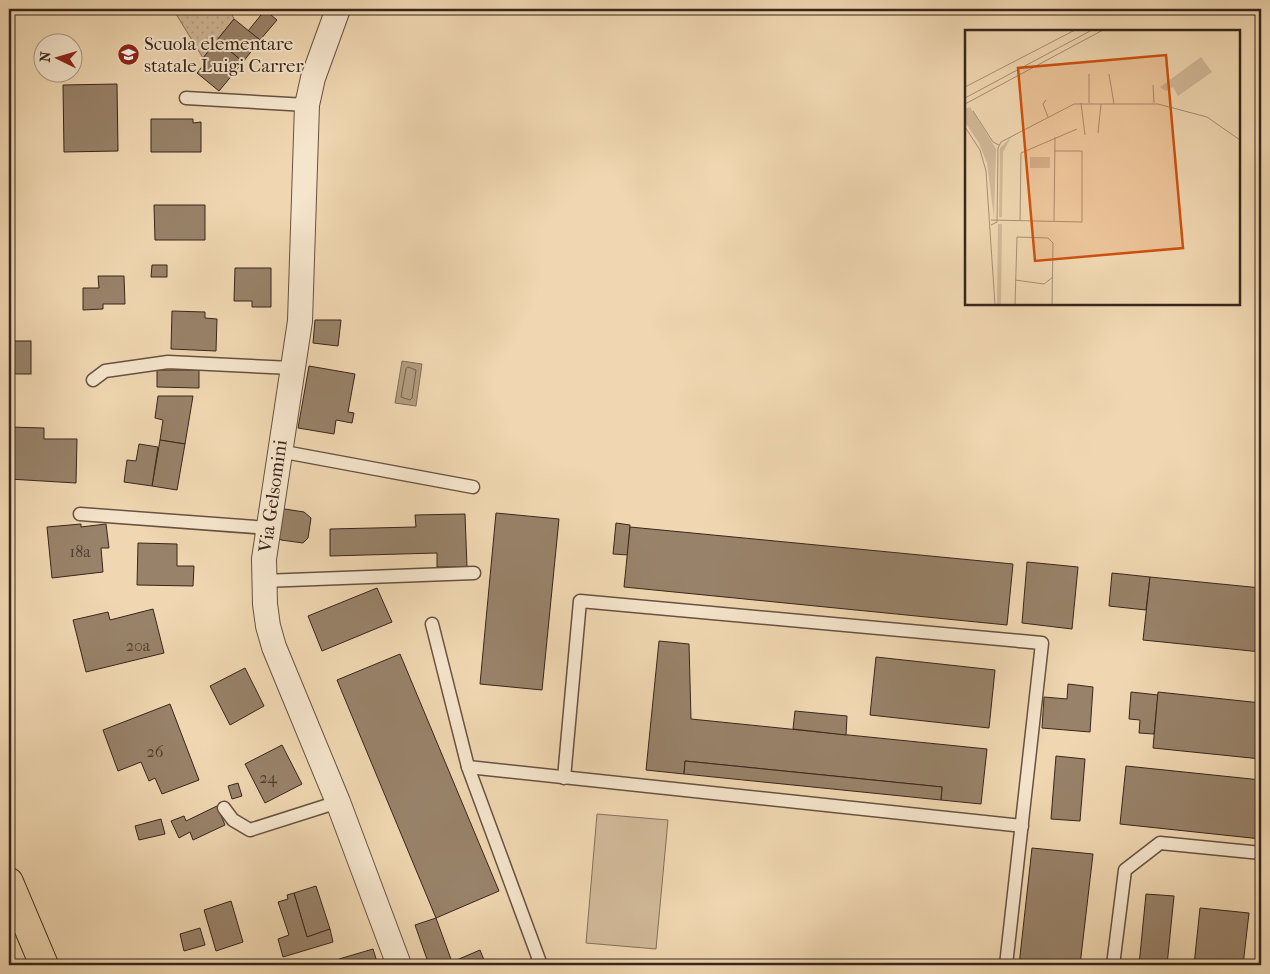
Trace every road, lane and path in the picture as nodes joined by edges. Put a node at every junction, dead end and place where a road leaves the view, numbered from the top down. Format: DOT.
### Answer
graph roads {
  1 [pos="337,9"];
  2 [pos="186,98"];
  3 [pos="307,105"];
  4 [pos="292,368"];
  5 [pos="93,380"];
  6 [pos="279,451"];
  7 [pos="472,487"];
  8 [pos="80,514"];
  9 [pos="268,528"];
  10 [pos="474,573"];
  11 [pos="263,581"];
  12 [pos="432,624"];
  13 [pos="468,767"];
  14 [pos="564,778"];
  15 [pos="338,802"];
  16 [pos="224,808"];
  17 [pos="1022,826"];
  18 [pos="1261,853"];
  19 [pos="9,882"];
  20 [pos="44,965"];
  21 [pos="400,965"];
  22 [pos="541,965"];
  23 [pos="1006,965"];
  24 [pos="1113,965"];
  1 -- 3 [label="street, Via Gelsomini"];
  2 -- 3 [label="lane"];
  3 -- 4 [label="street, Via Gelsomini"];
  4 -- 5 [label="lane"];
  4 -- 6 [label="street, Via Gelsomini"];
  6 -- 7 [label="lane"];
  6 -- 9 [label="street, Via Gelsomini"];
  8 -- 9 [label="lane"];
  9 -- 11 [label="street, Via Gelsomini"];
  10 -- 11 [label="lane"];
  11 -- 15 [label="street, Via Gelsomini"];
  12 -- 13 [label="lane"];
  13 -- 14 [label="lane"];
  13 -- 22 [label="lane"];
  14 -- 17 [label="lane"];
  14 -- 17 [label="lane"];
  15 -- 16 [label="lane"];
  15 -- 21 [label="street, Via Gelsomini"];
  17 -- 23 [label="lane"];
  18 -- 24 [label="lane"];
  19 -- 20 [label="highway"];
}
